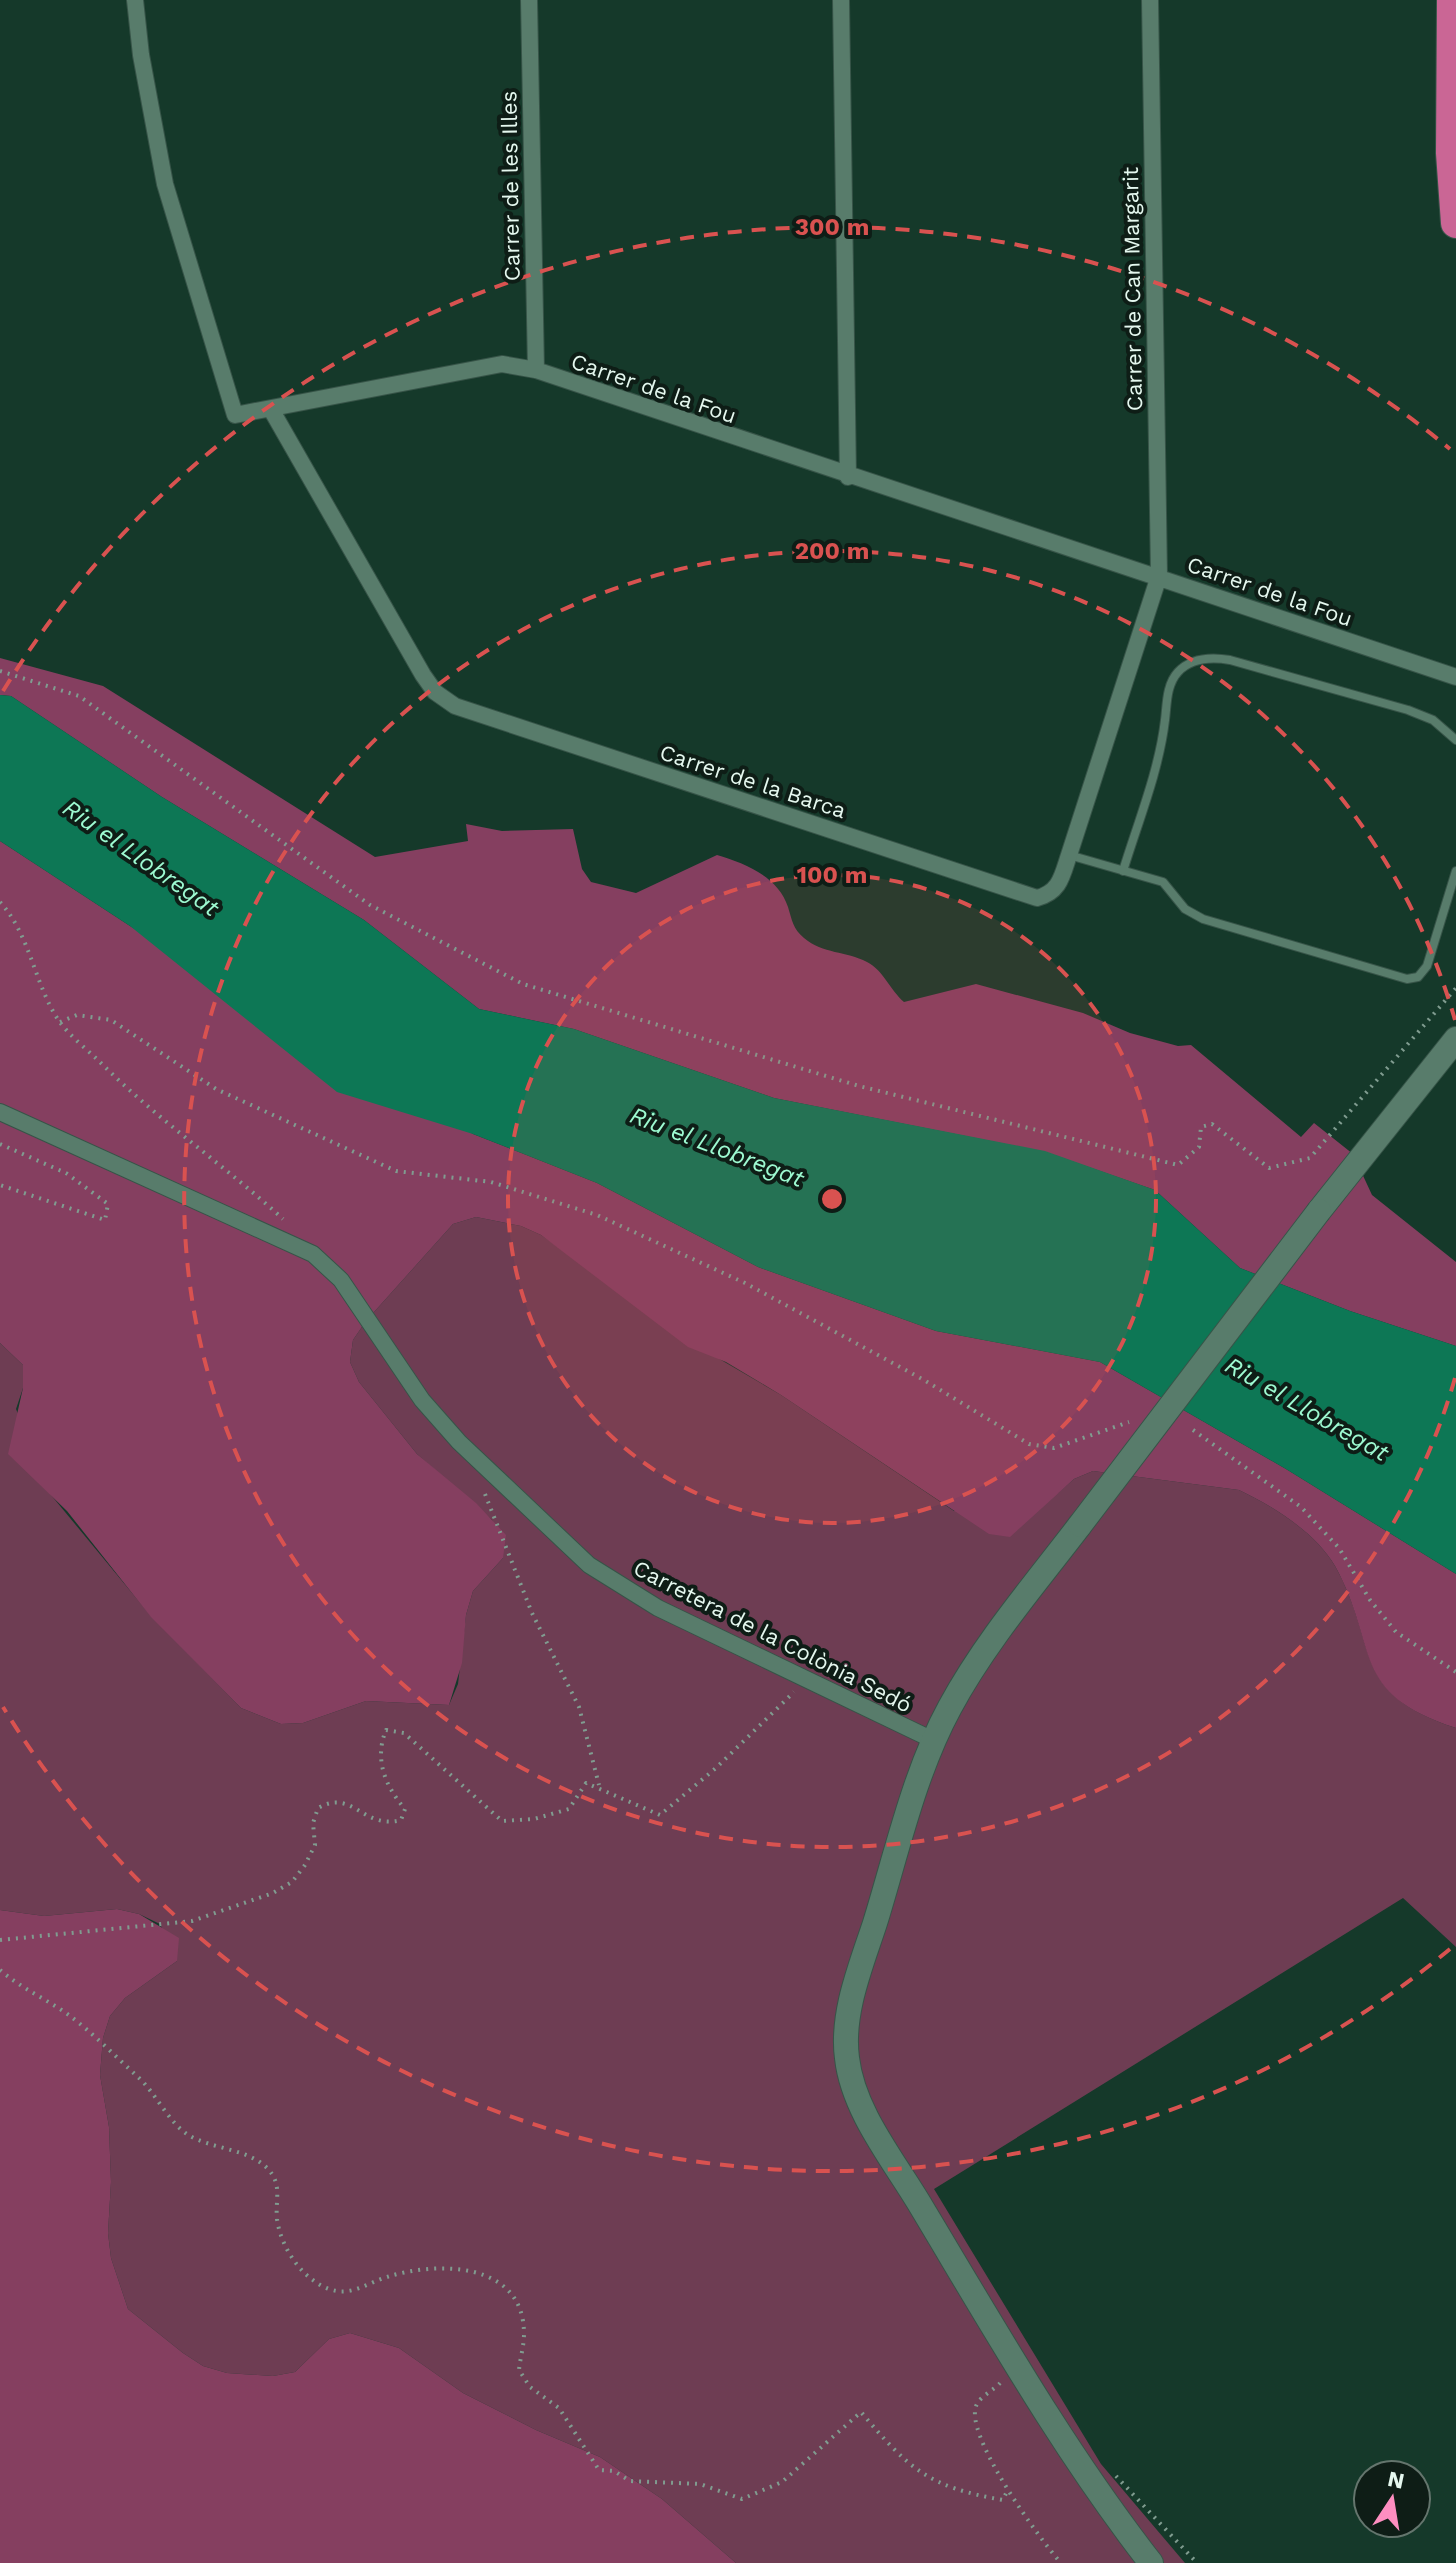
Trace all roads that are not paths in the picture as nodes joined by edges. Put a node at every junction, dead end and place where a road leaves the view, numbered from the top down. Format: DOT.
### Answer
graph roads {
  1 [pos="135,0"];
  2 [pos="529,0"];
  3 [pos="841,0"];
  4 [pos="1150,0"];
  5 [pos="1452,0"];
  6 [pos="1456,223"];
  7 [pos="536,370"];
  8 [pos="272,411"];
  9 [pos="848,477"];
  10 [pos="1159,576"];
  11 [pos="1456,677"];
  12 [pos="1456,740"];
  13 [pos="1069,855"];
  14 [pos="1123,871"];
  15 [pos="1456,871"];
  16 [pos="1456,1039"];
  17 [pos="0,1112"];
  18 [pos="933,1740"];
  19 [pos="1151,2563"];
  1 -- 8 [label="street, Carrer de la Fou"];
  2 -- 7 [label="street, Carrer de les Illes"];
  3 -- 9 [label="street"];
  4 -- 10 [label="street, Carrer de Can Margarit"];
  5 -- 6 [label="highway"];
  7 -- 8 [label="street, Carrer de la Fou"];
  7 -- 9 [label="street, Carrer de la Fou"];
  8 -- 13 [label="street, Carrer de la Barca"];
  9 -- 10 [label="street, Carrer de la Fou"];
  10 -- 11 [label="street, Carrer de la Fou"];
  10 -- 13 [label="street, Carrer de la Barca"];
  12 -- 14 [label="lane"];
  13 -- 14 [label="lane"];
  14 -- 15 [label="lane"];
  16 -- 18 [label="main road, bridge"];
  17 -- 18 [label="street, Carretera de la Colònia Sedó"];
  18 -- 19 [label="main road"];
}
